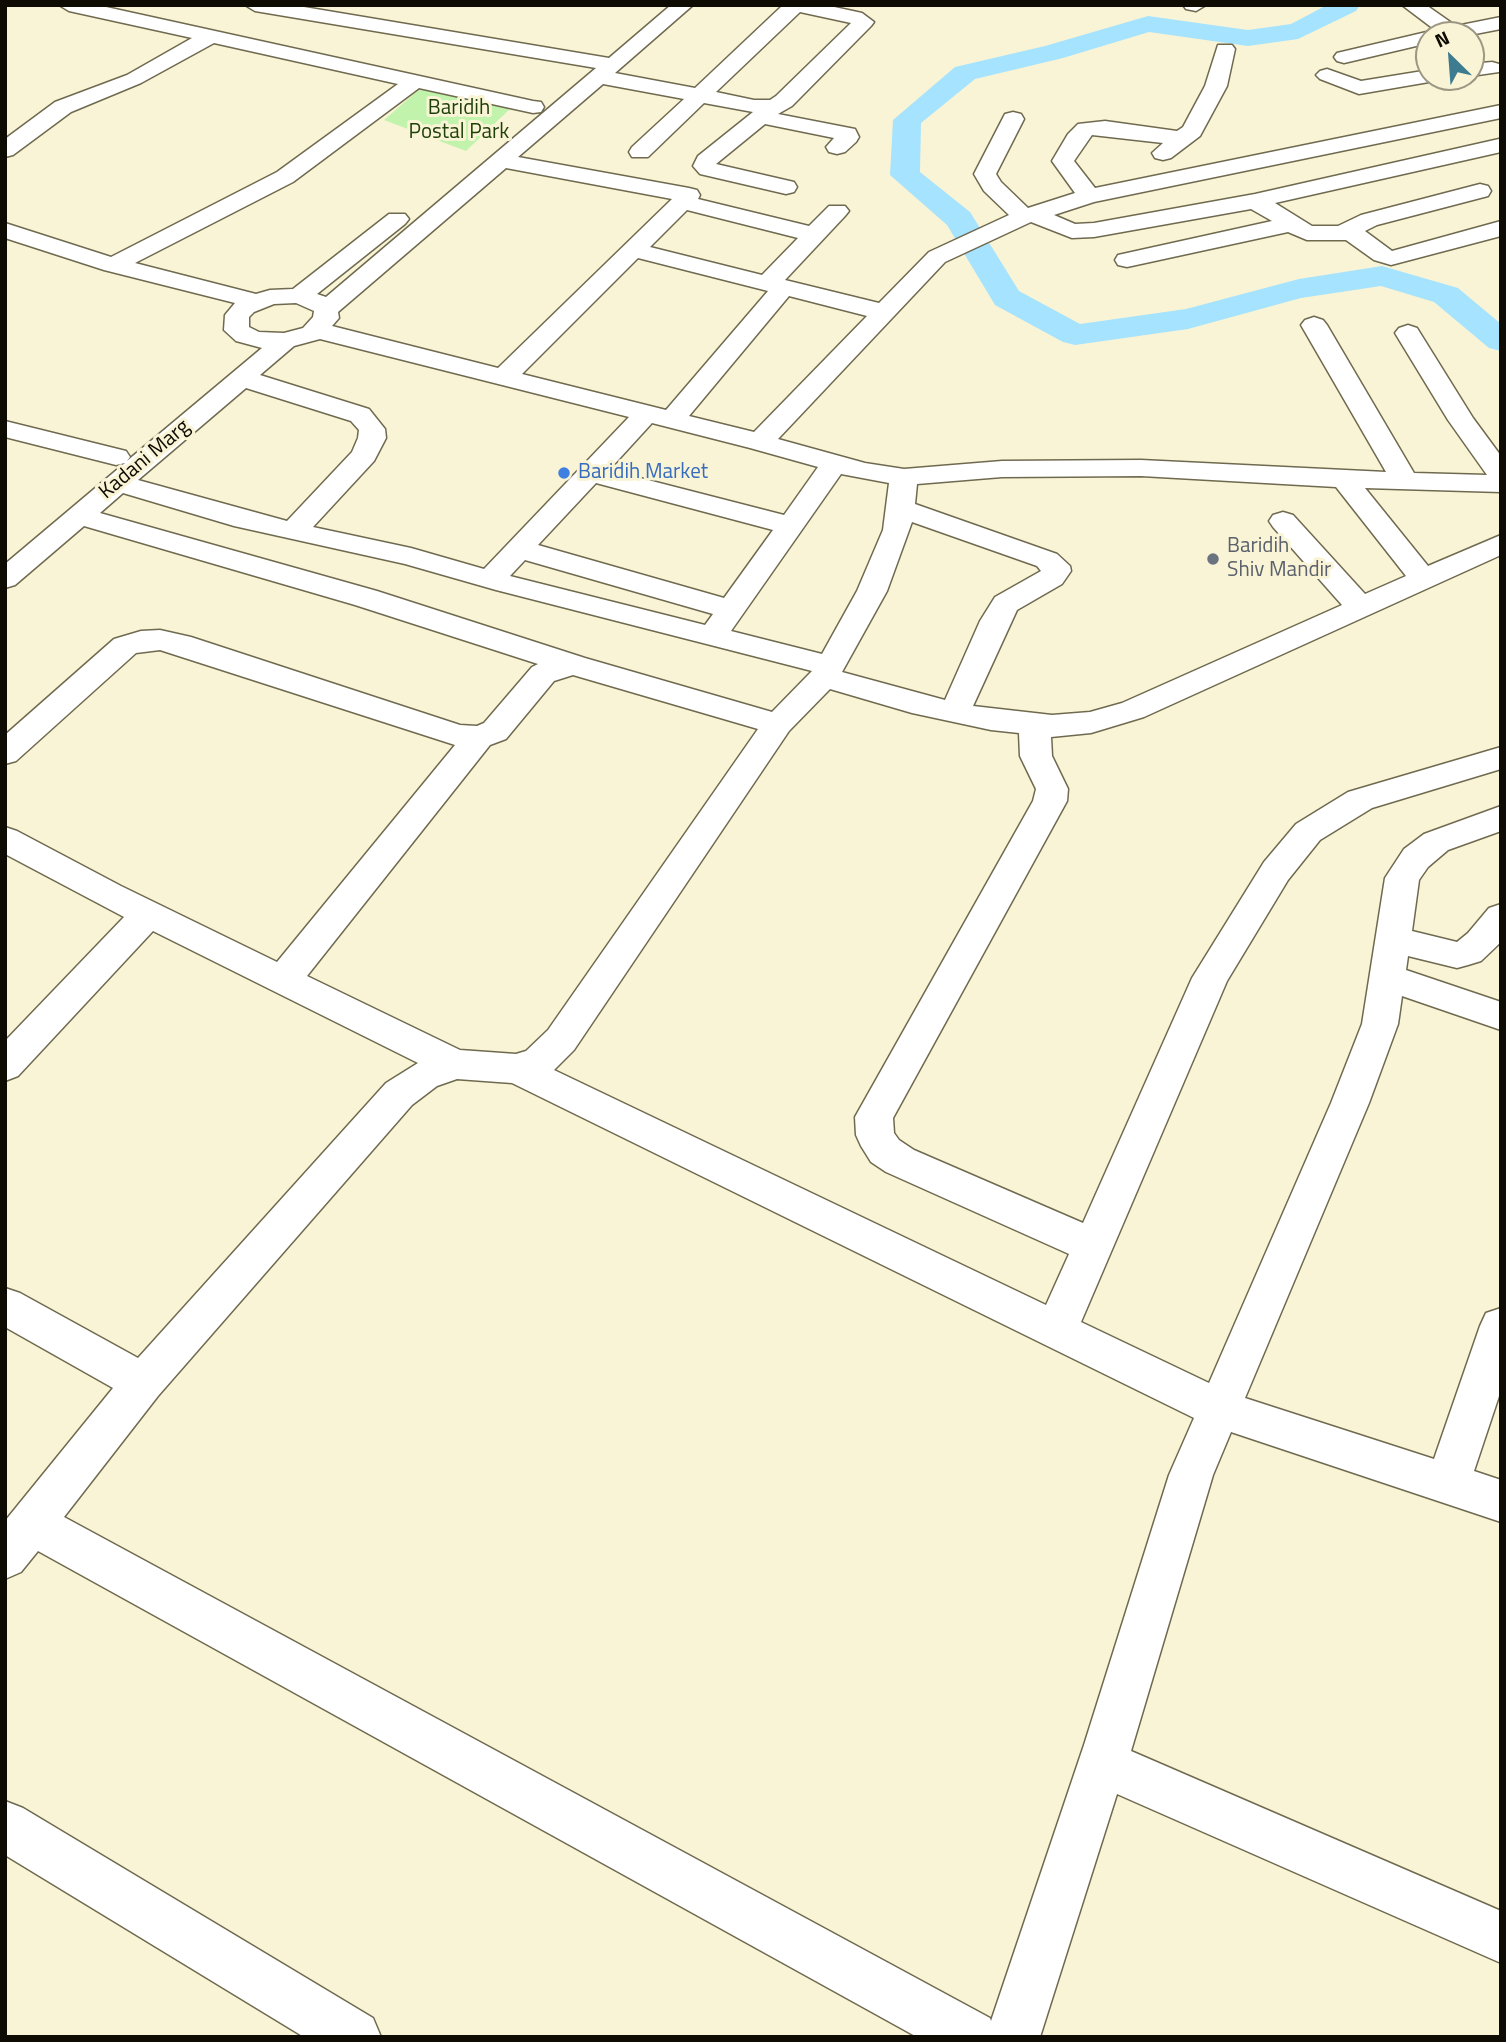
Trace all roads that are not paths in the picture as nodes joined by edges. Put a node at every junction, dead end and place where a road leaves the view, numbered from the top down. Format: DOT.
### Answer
graph roads {
  1 [pos="69,5"];
  2 [pos="255,5"];
  3 [pos="655,5"];
  4 [pos="683,5"];
  5 [pos="1412,5"];
  6 [pos="794,6"];
  7 [pos="1431,21"];
  8 [pos="211,36"];
  9 [pos="1415,40"];
  10 [pos="1225,50"];
  11 [pos="1344,57"];
  12 [pos="602,68"];
  13 [pos="1327,75"];
  14 [pos="1415,78"];
  15 [pos="415,80"];
  16 [pos="701,96"];
  17 [pos="533,107"];
  18 [pos="767,111"];
  19 [pos="1501,111"];
  20 [pos="1013,119"];
  21 [pos="1461,119"];
  22 [pos="1184,139"];
  23 [pos="1500,146"];
  24 [pos="836,147"];
  25 [pos="5,150"];
  26 [pos="640,152"];
  27 [pos="1436,159"];
  28 [pos="503,161"];
  29 [pos="1176,178"];
  30 [pos="786,187"];
  31 [pos="1480,191"];
  32 [pos="1089,196"];
  33 [pos="1255,201"];
  34 [pos="682,202"];
  35 [pos="1501,206"];
  36 [pos="837,211"];
  37 [pos="1020,219"];
  38 [pos="1291,224"];
  39 [pos="1501,229"];
  40 [pos="5,230"];
  41 [pos="1344,232"];
  42 [pos="815,235"];
  43 [pos="5,249"];
  44 [pos="633,250"];
  45 [pos="1127,260"];
  46 [pos="113,265"];
  47 [pos="776,285"];
  48 [pos="299,296"];
  49 [pos="256,301"];
  50 [pos="883,312"];
  51 [pos="321,320"];
  52 [pos="1314,325"];
  53 [pos="241,327"];
  54 [pos="1408,333"];
  55 [pos="285,341"];
  56 [pos="242,377"];
  57 [pos="504,377"];
  58 [pos="659,416"];
  59 [pos="5,429"];
  60 [pos="760,442"];
  61 [pos="835,463"];
  62 [pos="117,470"];
  63 [pos="590,473"];
  64 [pos="1501,476"];
  65 [pos="1344,479"];
  66 [pos="1405,481"];
  67 [pos="1501,484"];
  68 [pos="902,492"];
  69 [pos="79,516"];
  70 [pos="1283,522"];
  71 [pos="791,526"];
  72 [pos="293,531"];
  73 [pos="1501,544"];
  74 [pos="5,548"];
  75 [pos="519,549"];
  76 [pos="5,579"];
  77 [pos="491,579"];
  78 [pos="1424,579"];
  79 [pos="1361,608"];
  80 [pos="732,610"];
  81 [pos="712,637"];
  82 [pos="575,665"];
  83 [pos="827,672"];
  84 [pos="955,712"];
  85 [pos="778,724"];
  86 [pos="1035,724"];
  87 [pos="479,737"];
  88 [pos="5,753"];
  89 [pos="1501,758"];
  90 [pos="1501,818"];
  91 [pos="5,839"];
  92 [pos="148,914"];
  93 [pos="1501,917"];
  94 [pos="1390,958"];
  95 [pos="283,980"];
  96 [pos="1501,1016"];
  97 [pos="455,1064"];
  98 [pos="5,1066"];
  99 [pos="517,1069"];
  100 [pos="1093,1246"];
  101 [pos="5,1306"];
  102 [pos="1501,1326"];
  103 [pos="1056,1330"];
  104 [pos="143,1383"];
  105 [pos="1219,1409"];
  106 [pos="1448,1483"];
  107 [pos="1501,1501"];
  108 [pos="18,1540"];
  109 [pos="1102,1763"];
  110 [pos="5,1826"];
  111 [pos="1501,1937"];
  112 [pos="354,2037"];
  113 [pos="971,2037"];
  114 [pos="1013,2037"];
  1 -- 8 [label="street"];
  2 -- 12 [label="street"];
  3 -- 12 [label="street"];
  4 -- 12 [label="street"];
  5 -- 7 [label="street"];
  6 -- 16 [label="street"];
  6 -- 18 [label="street"];
  8 -- 15 [label="street"];
  8 -- 25 [label="street"];
  9 -- 11 [label="street"];
  10 -- 22 [label="street"];
  12 -- 16 [label="street"];
  12 -- 17 [label="street"];
  12 -- 28 [label="street"];
  13 -- 14 [label="street"];
  15 -- 17 [label="street"];
  15 -- 46 [label="street"];
  16 -- 18 [label="street"];
  16 -- 26 [label="street"];
  17 -- 48 [label="street"];
  18 -- 24 [label="street"];
  18 -- 30 [label="street"];
  19 -- 21 [label="street"];
  20 -- 37 [label="street"];
  21 -- 23 [label="street"];
  21 -- 29 [label="street"];
  22 -- 29 [label="street"];
  22 -- 32 [label="street"];
  23 -- 27 [label="street"];
  27 -- 31 [label="street"];
  27 -- 33 [label="street"];
  28 -- 34 [label="street"];
  28 -- 51 [label="street"];
  29 -- 32 [label="street"];
  31 -- 35 [label="street"];
  31 -- 41 [label="street"];
  32 -- 37 [label="street"];
  33 -- 37 [label="street"];
  33 -- 38 [label="street"];
  34 -- 42 [label="street"];
  34 -- 44 [label="street"];
  36 -- 42 [label="street"];
  37 -- 50 [label="street"];
  38 -- 41 [label="street"];
  38 -- 45 [label="street"];
  39 -- 41 [label="street"];
  40 -- 46 [label="street"];
  42 -- 47 [label="street"];
  43 -- 53 [label="street"];
  44 -- 47 [label="street"];
  44 -- 57 [label="street"];
  46 -- 49 [label="street"];
  47 -- 50 [label="street"];
  47 -- 58 [label="street"];
  48 -- 49 [label="street"];
  48 -- 51 [label="street"];
  49 -- 53 [label="street, Kadani Marg"];
  50 -- 60 [label="street"];
  51 -- 55 [label="street"];
  51 -- 57 [label="street"];
  52 -- 66 [label="street"];
  53 -- 55 [label="street"];
  53 -- 62 [label="street, Kadani Marg"];
  54 -- 64 [label="street"];
  55 -- 56 [label="street, Kadani Marg"];
  56 -- 62 [label="street, Kadani Marg"];
  56 -- 72 [label="street"];
  57 -- 58 [label="street"];
  58 -- 60 [label="street"];
  58 -- 63 [label="street"];
  59 -- 62 [label="street"];
  60 -- 61 [label="street"];
  61 -- 68 [label="street"];
  61 -- 71 [label="street"];
  62 -- 69 [label="street, Kadani Marg"];
  62 -- 72 [label="street"];
  62 -- 74 [label="street, Kadani Marg"];
  63 -- 71 [label="street"];
  63 -- 75 [label="street"];
  65 -- 66 [label="street"];
  65 -- 68 [label="street"];
  65 -- 78 [label="street"];
  66 -- 67 [label="street"];
  68 -- 83 [label="street"];
  68 -- 84 [label="street"];
  69 -- 76 [label="street, Kadani Marg"];
  69 -- 82 [label="street"];
  70 -- 79 [label="street"];
  71 -- 80 [label="street"];
  72 -- 77 [label="street"];
  73 -- 78 [label="street"];
  75 -- 77 [label="street"];
  75 -- 80 [label="street"];
  77 -- 81 [label="street"];
  78 -- 79 [label="street"];
  79 -- 86 [label="street"];
  80 -- 81 [label="street"];
  81 -- 83 [label="street"];
  82 -- 85 [label="street"];
  82 -- 87 [label="street"];
  83 -- 84 [label="street"];
  83 -- 85 [label="street"];
  84 -- 86 [label="street"];
  85 -- 99 [label="street"];
  86 -- 100 [label="street"];
  87 -- 88 [label="street"];
  87 -- 95 [label="street"];
  89 -- 100 [label="street"];
  90 -- 94 [label="street"];
  91 -- 92 [label="street"];
  92 -- 95 [label="street"];
  92 -- 98 [label="street"];
  93 -- 94 [label="street"];
  94 -- 96 [label="street"];
  94 -- 105 [label="street"];
  95 -- 97 [label="street"];
  97 -- 99 [label="street"];
  97 -- 104 [label="street"];
  99 -- 103 [label="street"];
  100 -- 103 [label="street"];
  101 -- 104 [label="street"];
  102 -- 106 [label="street"];
  103 -- 105 [label="street"];
  104 -- 108 [label="street"];
  105 -- 106 [label="street"];
  105 -- 109 [label="street"];
  106 -- 107 [label="street"];
  108 -- 113 [label="street"];
  109 -- 111 [label="street"];
  109 -- 114 [label="street"];
  110 -- 112 [label="street"];
}
